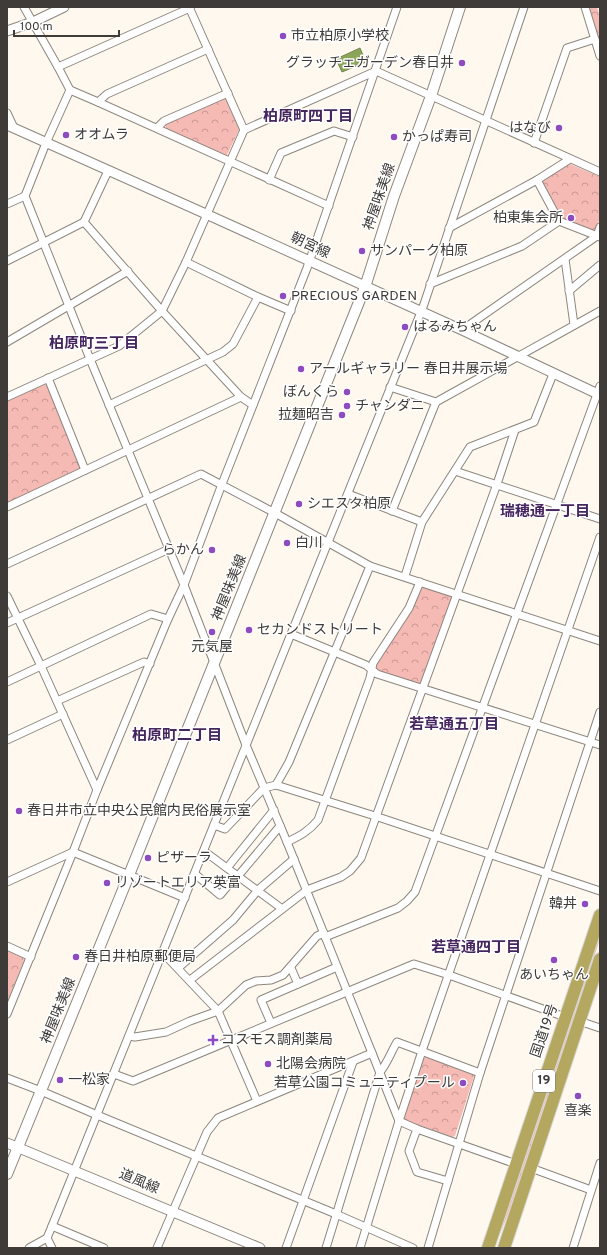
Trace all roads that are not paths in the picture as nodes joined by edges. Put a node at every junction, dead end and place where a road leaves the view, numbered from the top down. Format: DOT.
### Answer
graph roads {
  1 [pos="24,7"];
  2 [pos="62,7"];
  3 [pos="397,7"];
  4 [pos="460,7"];
  5 [pos="524,7"];
  6 [pos="585,7"];
  7 [pos="189,8"];
  8 [pos="32,22"];
  9 [pos="7,31"];
  10 [pos="595,39"];
  11 [pos="208,49"];
  12 [pos="600,56"];
  13 [pos="58,66"];
  14 [pos="376,71"];
  15 [pos="70,90"];
  16 [pos="228,93"];
  17 [pos="431,96"];
  18 [pos="98,102"];
  19 [pos="7,113"];
  20 [pos="486,120"];
  21 [pos="10,126"];
  22 [pos="157,128"];
  23 [pos="244,130"];
  24 [pos="353,137"];
  25 [pos="46,143"];
  26 [pos="534,143"];
  27 [pos="570,159"];
  28 [pos="229,161"];
  29 [pos="108,171"];
  30 [pos="600,172"];
  31 [pos="269,180"];
  32 [pos="537,180"];
  33 [pos="25,196"];
  34 [pos="7,204"];
  35 [pos="329,206"];
  36 [pos="206,214"];
  37 [pos="559,221"];
  38 [pos="84,222"];
  39 [pos="600,227"];
  40 [pos="448,228"];
  41 [pos="598,237"];
  42 [pos="44,243"];
  43 [pos="565,259"];
  44 [pos="7,261"];
  45 [pos="310,261"];
  46 [pos="186,262"];
  47 [pos="600,265"];
  48 [pos="128,271"];
  49 [pos="430,284"];
  50 [pos="365,287"];
  51 [pos="569,291"];
  52 [pos="258,297"];
  53 [pos="69,306"];
  54 [pos="162,311"];
  55 [pos="291,311"];
  56 [pos="600,311"];
  57 [pos="420,312"];
  58 [pos="574,325"];
  59 [pos="462,330"];
  60 [pos="7,342"];
  61 [pos="519,357"];
  62 [pos="90,359"];
  63 [pos="207,359"];
  64 [pos="553,374"];
  65 [pos="48,378"];
  66 [pos="390,387"];
  67 [pos="599,391"];
  68 [pos="7,397"];
  69 [pos="241,397"];
  70 [pos="436,402"];
  71 [pos="253,404"];
  72 [pos="109,405"];
  73 [pos="515,430"];
  74 [pos="128,451"];
  75 [pos="85,470"];
  76 [pos="455,471"];
  77 [pos="222,484"];
  78 [pos="497,484"];
  79 [pos="348,494"];
  80 [pos="148,499"];
  81 [pos="556,504"];
  82 [pos="7,507"];
  83 [pos="392,511"];
  84 [pos="275,512"];
  85 [pos="600,519"];
  86 [pos="422,522"];
  87 [pos="600,537"];
  88 [pos="328,542"];
  89 [pos="169,549"];
  90 [pos="7,564"];
  91 [pos="370,566"];
  92 [pos="405,576"];
  93 [pos="420,582"];
  94 [pos="184,585"];
  95 [pos="457,593"];
  96 [pos="7,596"];
  97 [pos="516,614"];
  98 [pos="18,618"];
  99 [pos="168,619"];
  100 [pos="7,623"];
  101 [pos="567,630"];
  102 [pos="291,634"];
  103 [pos="600,641"];
  104 [pos="334,652"];
  105 [pos="150,664"];
  106 [pos="214,664"];
  107 [pos="41,666"];
  108 [pos="371,670"];
  109 [pos="7,682"];
  110 [pos="422,688"];
  111 [pos="57,701"];
  112 [pos="482,707"];
  113 [pos="600,712"];
  114 [pos="63,714"];
  115 [pos="535,725"];
  116 [pos="7,740"];
  117 [pos="590,742"];
  118 [pos="246,745"];
  119 [pos="600,745"];
  120 [pos="276,785"];
  121 [pos="264,788"];
  122 [pos="97,790"];
  123 [pos="325,801"];
  124 [pos="274,810"];
  125 [pos="375,816"];
  126 [pos="214,825"];
  127 [pos="280,826"];
  128 [pos="435,836"];
  129 [pos="287,842"];
  130 [pos="204,851"];
  131 [pos="73,852"];
  132 [pos="490,855"];
  133 [pos="294,859"];
  134 [pos="227,868"];
  135 [pos="195,874"];
  136 [pos="547,874"];
  137 [pos="129,875"];
  138 [pos="238,876"];
  139 [pos="7,882"];
  140 [pos="258,890"];
  141 [pos="306,890"];
  142 [pos="600,892"];
  143 [pos="185,898"];
  144 [pos="281,908"];
  145 [pos="600,915"];
  146 [pos="324,935"];
  147 [pos="7,946"];
  148 [pos="163,953"];
  149 [pos="31,957"];
  150 [pos="600,959"];
  151 [pos="337,967"];
  152 [pos="178,968"];
  153 [pos="291,968"];
  154 [pos="449,975"];
  155 [pos="190,980"];
  156 [pos="298,984"];
  157 [pos="347,991"];
  158 [pos="506,996"];
  159 [pos="218,1011"];
  160 [pos="7,1014"];
  161 [pos="565,1017"];
  162 [pos="579,1022"];
  163 [pos="271,1023"];
  164 [pos="600,1028"];
  165 [pos="128,1036"];
  166 [pos="231,1040"];
  167 [pos="422,1051"];
  168 [pos="372,1053"];
  169 [pos="353,1062"];
  170 [pos="380,1072"];
  171 [pos="480,1073"];
  172 [pos="114,1074"];
  173 [pos="7,1078"];
  174 [pos="41,1091"];
  175 [pos="257,1101"];
  176 [pos="97,1115"];
  177 [pos="398,1121"];
  178 [pos="417,1129"];
  179 [pos="7,1143"];
  180 [pos="458,1143"];
  181 [pos="18,1147"];
  182 [pos="196,1156"];
  183 [pos="600,1163"];
  184 [pos="516,1164"];
  185 [pos="531,1168"];
  186 [pos="74,1171"];
  187 [pos="7,1174"];
  188 [pos="448,1181"];
  189 [pos="591,1190"];
  190 [pos="303,1200"];
  191 [pos="172,1211"];
  192 [pos="336,1214"];
  193 [pos="52,1226"];
  194 [pos="366,1228"];
  195 [pos="47,1238"];
  196 [pos="29,1248"];
  197 [pos="52,1248"];
  198 [pos="104,1248"];
  199 [pos="157,1248"];
  200 [pos="260,1248"];
  201 [pos="286,1248"];
  202 [pos="326,1248"];
  203 [pos="360,1248"];
  204 [pos="413,1248"];
  205 [pos="428,1248"];
  206 [pos="488,1248"];
  207 [pos="504,1248"];
  208 [pos="573,1248"];
  1 -- 8 [label="street"];
  2 -- 8 [label="street"];
  3 -- 14 [label="street"];
  4 -- 17 [label="main road, 神屋味美線"];
  5 -- 20 [label="street"];
  6 -- 10 [label="street"];
  7 -- 11 [label="street"];
  7 -- 13 [label="street"];
  8 -- 9 [label="street"];
  8 -- 13 [label="street"];
  10 -- 12 [label="street"];
  10 -- 26 [label="street"];
  11 -- 16 [label="street"];
  11 -- 18 [label="street"];
  13 -- 15 [label="street"];
  14 -- 17 [label="street"];
  14 -- 23 [label="street"];
  14 -- 24 [label="street"];
  15 -- 18 [label="street"];
  15 -- 25 [label="street"];
  16 -- 22 [label="street"];
  16 -- 23 [label="street"];
  17 -- 20 [label="street"];
  17 -- 50 [label="main road, 神屋味美線"];
  18 -- 22 [label="street"];
  19 -- 21 [label="street"];
  20 -- 26 [label="street"];
  20 -- 40 [label="street"];
  21 -- 25 [label="street, 朝宮線"];
  22 -- 28 [label="street"];
  23 -- 28 [label="street"];
  24 -- 31 [label="street"];
  24 -- 35 [label="street"];
  25 -- 29 [label="street, 朝宮線"];
  25 -- 33 [label="street"];
  26 -- 27 [label="street"];
  27 -- 30 [label="street"];
  27 -- 32 [label="street"];
  28 -- 31 [label="street"];
  28 -- 36 [label="street"];
  29 -- 36 [label="street, 朝宮線"];
  29 -- 38 [label="street"];
  31 -- 35 [label="street"];
  32 -- 37 [label="street"];
  32 -- 40 [label="street"];
  33 -- 34 [label="street"];
  33 -- 42 [label="street"];
  35 -- 45 [label="street"];
  36 -- 45 [label="street, 朝宮線"];
  36 -- 46 [label="street"];
  37 -- 41 [label="street"];
  37 -- 49 [label="street"];
  38 -- 42 [label="street"];
  38 -- 48 [label="street"];
  39 -- 41 [label="street"];
  40 -- 49 [label="street"];
  41 -- 43 [label="street"];
  42 -- 44 [label="street"];
  42 -- 53 [label="street"];
  43 -- 51 [label="street"];
  43 -- 59 [label="street"];
  45 -- 50 [label="street, 朝宮線"];
  45 -- 55 [label="street"];
  46 -- 52 [label="street"];
  46 -- 54 [label="street"];
  47 -- 51 [label="street"];
  48 -- 53 [label="street"];
  48 -- 54 [label="street"];
  49 -- 57 [label="street"];
  50 -- 57 [label="street, 朝宮線"];
  50 -- 84 [label="main road, 神屋味美線"];
  51 -- 58 [label="street"];
  52 -- 55 [label="street"];
  52 -- 63 [label="street"];
  53 -- 60 [label="street"];
  53 -- 62 [label="street"];
  54 -- 62 [label="street"];
  54 -- 63 [label="street"];
  55 -- 71 [label="street"];
  56 -- 58 [label="street"];
  57 -- 59 [label="street, 朝宮線"];
  57 -- 66 [label="street"];
  58 -- 61 [label="street"];
  59 -- 61 [label="street, 朝宮線"];
  61 -- 64 [label="street, 朝宮線"];
  61 -- 70 [label="street"];
  62 -- 65 [label="street"];
  62 -- 72 [label="street"];
  63 -- 69 [label="street"];
  63 -- 72 [label="street"];
  64 -- 67 [label="street, 朝宮線"];
  64 -- 73 [label="street"];
  65 -- 68 [label="street"];
  65 -- 75 [label="street"];
  66 -- 70 [label="street"];
  66 -- 79 [label="street"];
  67 -- 81 [label="street"];
  69 -- 71 [label="street"];
  69 -- 74 [label="street"];
  70 -- 83 [label="street"];
  71 -- 77 [label="street"];
  72 -- 74 [label="street"];
  73 -- 76 [label="street"];
  73 -- 78 [label="street"];
  74 -- 75 [label="street"];
  74 -- 80 [label="street"];
  75 -- 82 [label="street"];
  76 -- 78 [label="street"];
  76 -- 86 [label="street"];
  77 -- 80 [label="street"];
  77 -- 84 [label="street"];
  77 -- 94 [label="street"];
  78 -- 81 [label="street"];
  78 -- 95 [label="street"];
  79 -- 83 [label="street"];
  79 -- 88 [label="street"];
  80 -- 89 [label="street"];
  80 -- 90 [label="street"];
  81 -- 85 [label="street"];
  81 -- 97 [label="street"];
  83 -- 86 [label="street"];
  84 -- 88 [label="street"];
  84 -- 106 [label="main road, 神屋味美線"];
  86 -- 92 [label="street"];
  87 -- 101 [label="street"];
  88 -- 91 [label="street"];
  88 -- 102 [label="street"];
  89 -- 94 [label="street"];
  89 -- 98 [label="street"];
  91 -- 92 [label="street"];
  91 -- 104 [label="street"];
  92 -- 93 [label="street"];
  93 -- 95 [label="street"];
  93 -- 108 [label="street"];
  94 -- 99 [label="street"];
  94 -- 106 [label="street"];
  95 -- 97 [label="street"];
  95 -- 110 [label="street"];
  96 -- 98 [label="street"];
  97 -- 101 [label="street"];
  97 -- 112 [label="street"];
  98 -- 100 [label="street"];
  98 -- 107 [label="street"];
  99 -- 105 [label="street"];
  99 -- 107 [label="street"];
  101 -- 103 [label="street"];
  101 -- 115 [label="street"];
  102 -- 104 [label="street"];
  102 -- 118 [label="street"];
  104 -- 108 [label="street"];
  104 -- 120 [label="street"];
  105 -- 111 [label="street"];
  105 -- 122 [label="street"];
  106 -- 118 [label="street"];
  106 -- 137 [label="main road, 神屋味美線"];
  107 -- 109 [label="street"];
  107 -- 111 [label="street"];
  108 -- 110 [label="street"];
  108 -- 123 [label="street"];
  110 -- 112 [label="street"];
  110 -- 125 [label="street"];
  111 -- 114 [label="street"];
  112 -- 115 [label="street"];
  112 -- 128 [label="street"];
  113 -- 117 [label="street"];
  114 -- 116 [label="street"];
  114 -- 122 [label="street"];
  115 -- 117 [label="street"];
  115 -- 132 [label="street"];
  117 -- 119 [label="street"];
  117 -- 136 [label="street"];
  118 -- 121 [label="street"];
  118 -- 126 [label="street"];
  120 -- 121 [label="street"];
  120 -- 123 [label="street"];
  121 -- 124 [label="street"];
  121 -- 126 [label="street"];
  122 -- 131 [label="street"];
  123 -- 125 [label="street"];
  123 -- 129 [label="street"];
  124 -- 127 [label="street"];
  124 -- 134 [label="street"];
  125 -- 128 [label="street"];
  125 -- 141 [label="street"];
  126 -- 130 [label="street"];
  127 -- 129 [label="street"];
  127 -- 138 [label="street"];
  128 -- 132 [label="street"];
  128 -- 146 [label="street"];
  129 -- 133 [label="street"];
  130 -- 134 [label="street"];
  130 -- 135 [label="street"];
  131 -- 137 [label="street"];
  131 -- 139 [label="street"];
  131 -- 149 [label="street"];
  132 -- 136 [label="street"];
  132 -- 154 [label="street"];
  133 -- 140 [label="street"];
  133 -- 141 [label="street"];
  134 -- 138 [label="street"];
  135 -- 138 [label="street"];
  135 -- 143 [label="street"];
  136 -- 142 [label="street"];
  136 -- 158 [label="street"];
  137 -- 143 [label="street"];
  137 -- 174 [label="main road, 神屋味美線"];
  138 -- 140 [label="street"];
  140 -- 144 [label="street"];
  140 -- 152 [label="street"];
  141 -- 144 [label="street"];
  141 -- 146 [label="street"];
  143 -- 148 [label="street"];
  144 -- 155 [label="street"];
  145 -- 161 [label="highway, 国道19号 / 19"];
  146 -- 151 [label="street"];
  146 -- 153 [label="street"];
  147 -- 149 [label="street"];
  148 -- 152 [label="street"];
  148 -- 165 [label="street"];
  149 -- 160 [label="street"];
  150 -- 162 [label="highway, 国道19号 / 19"];
  151 -- 156 [label="street"];
  151 -- 157 [label="street"];
  152 -- 155 [label="street"];
  153 -- 156 [label="street"];
  153 -- 159 [label="street"];
  154 -- 157 [label="street"];
  154 -- 158 [label="street"];
  154 -- 167 [label="street"];
  155 -- 159 [label="street"];
  156 -- 163 [label="street"];
  157 -- 163 [label="street"];
  157 -- 168 [label="street"];
  158 -- 161 [label="street"];
  158 -- 171 [label="street"];
  159 -- 165 [label="street"];
  159 -- 166 [label="street"];
  161 -- 184 [label="highway, 国道19号 / 19"];
  162 -- 164 [label="street"];
  162 -- 185 [label="highway, 国道19号 / 19"];
  163 -- 166 [label="street"];
  165 -- 172 [label="street"];
  166 -- 172 [label="street"];
  166 -- 175 [label="street"];
  167 -- 170 [label="street"];
  167 -- 171 [label="street"];
  167 -- 177 [label="street"];
  168 -- 169 [label="street"];
  168 -- 170 [label="street"];
  169 -- 175 [label="street"];
  169 -- 190 [label="street"];
  170 -- 177 [label="street"];
  170 -- 192 [label="street"];
  171 -- 180 [label="street"];
  172 -- 176 [label="street"];
  173 -- 174 [label="street"];
  174 -- 176 [label="street"];
  174 -- 181 [label="main road, 神屋味美線"];
  175 -- 182 [label="street"];
  176 -- 182 [label="street"];
  176 -- 186 [label="street"];
  177 -- 178 [label="street"];
  177 -- 194 [label="street"];
  178 -- 180 [label="street"];
  178 -- 188 [label="street"];
  179 -- 181 [label="street, 道風線"];
  180 -- 184 [label="street"];
  180 -- 188 [label="street"];
  181 -- 186 [label="street, 道風線"];
  181 -- 187 [label="main road, 神屋味美線"];
  182 -- 190 [label="street"];
  182 -- 191 [label="street"];
  183 -- 189 [label="street"];
  184 -- 206 [label="highway, 国道19号 / 19"];
  185 -- 189 [label="street"];
  185 -- 207 [label="highway, 国道19号 / 19"];
  186 -- 191 [label="street, 道風線"];
  186 -- 193 [label="street"];
  188 -- 205 [label="street"];
  189 -- 208 [label="street"];
  190 -- 192 [label="street"];
  190 -- 201 [label="street"];
  191 -- 199 [label="street"];
  191 -- 200 [label="street, 道風線"];
  192 -- 194 [label="street"];
  192 -- 202 [label="street"];
  193 -- 195 [label="street"];
  193 -- 198 [label="street"];
  194 -- 203 [label="street"];
  194 -- 204 [label="street"];
  195 -- 196 [label="street"];
  195 -- 197 [label="street"];
}
